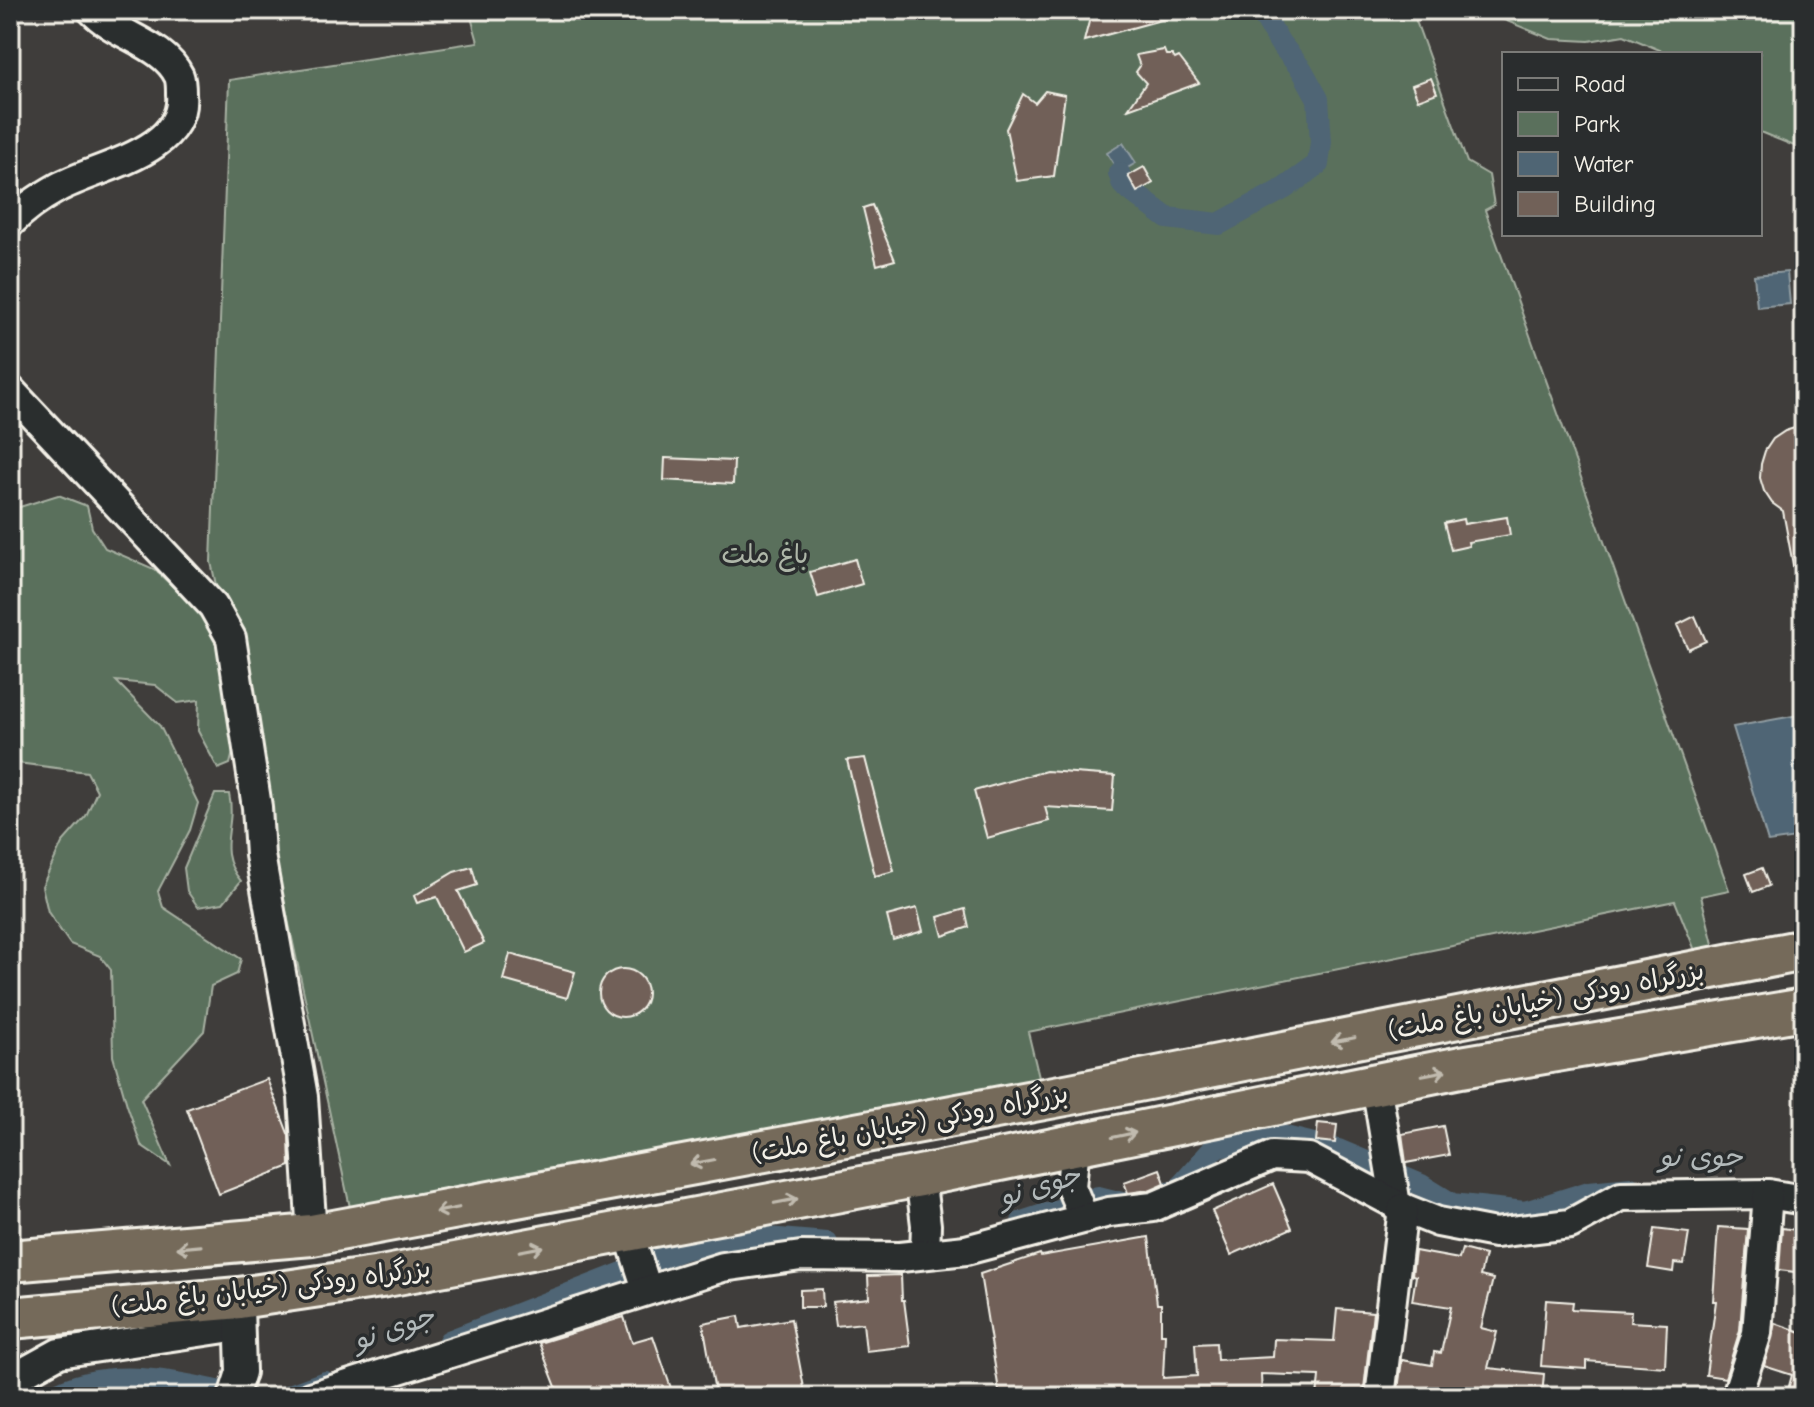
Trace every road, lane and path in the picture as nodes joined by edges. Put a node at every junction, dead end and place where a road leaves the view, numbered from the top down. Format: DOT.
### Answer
graph roads {
  1 [pos="92,10"];
  2 [pos="10,223"];
  3 [pos="10,390"];
  4 [pos="1804,950"];
  5 [pos="1804,1009"];
  6 [pos="1376,1084"];
  7 [pos="1075,1145"];
  8 [pos="920,1176"];
  9 [pos="1768,1194"];
  10 [pos="1397,1199"];
  11 [pos="1804,1200"];
  12 [pos="1078,1204"];
  13 [pos="312,1235"];
  14 [pos="925,1243"];
  15 [pos="10,1261"];
  16 [pos="637,1261"];
  17 [pos="239,1312"];
  18 [pos="10,1318"];
  19 [pos="10,1380"];
  20 [pos="237,1385"];
  21 [pos="310,1397"];
  22 [pos="1380,1397"];
  23 [pos="1741,1397"];
  1 -- 2 [label="street"];
  3 -- 13 [label="street"];
  4 -- 13 [label="highway, بزرگراه رودکی (خیابان باغ ملت), one-way"];
  6 -- 5 [label="highway, بزرگراه رودکی (خیابان باغ ملت), one-way"];
  7 -- 6 [label="highway, بزرگراه رودکی (خیابان باغ ملت), one-way"];
  6 -- 10 [label="street"];
  7 -- 8 [label="highway, بزرگراه رودکی (خیابان باغ ملت)"];
  7 -- 12 [label="street"];
  8 -- 14 [label="street"];
  16 -- 8 [label="highway, بزرگراه رودکی (خیابان باغ ملت), one-way"];
  9 -- 10 [label="street"];
  9 -- 11 [label="street"];
  9 -- 23 [label="street"];
  10 -- 12 [label="street"];
  10 -- 22 [label="street"];
  12 -- 14 [label="street"];
  13 -- 15 [label="highway, بزرگراه رودکی (خیابان باغ ملت), one-way"];
  14 -- 16 [label="street"];
  17 -- 16 [label="highway, بزرگراه رودکی (خیابان باغ ملت), one-way"];
  16 -- 21 [label="street"];
  17 -- 18 [label="highway, بزرگراه رودکی (خیابان باغ ملت)"];
  17 -- 19 [label="street"];
  17 -- 20 [label="street"];
}
